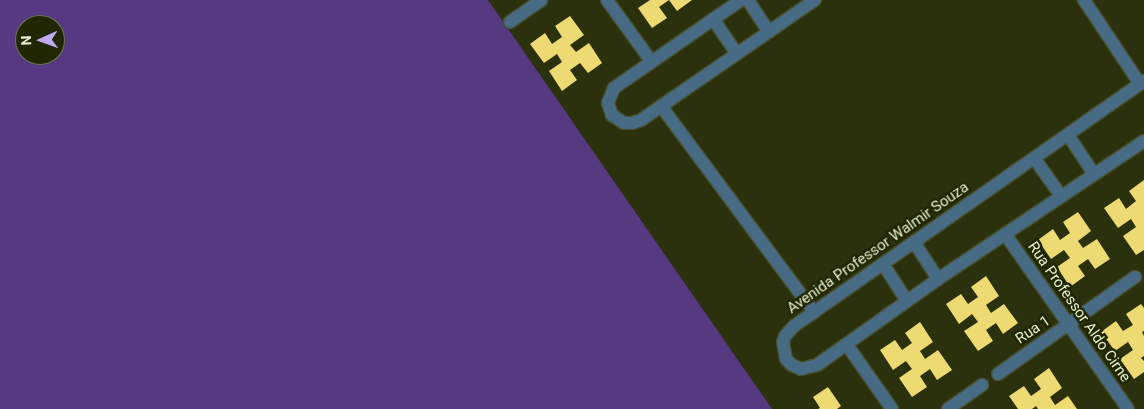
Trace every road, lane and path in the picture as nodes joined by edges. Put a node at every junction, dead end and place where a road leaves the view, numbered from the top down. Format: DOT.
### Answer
graph roads {
  1 [pos="541,0"];
  2 [pos="607,0"];
  3 [pos="741,0"];
  4 [pos="748,0"];
  5 [pos="815,0"];
  6 [pos="1084,0"];
  7 [pos="713,19"];
  8 [pos="510,22"];
  9 [pos="769,32"];
  10 [pos="736,54"];
  11 [pos="651,61"];
  12 [pos="1142,83"];
  13 [pos="661,106"];
  14 [pos="1068,135"];
  15 [pos="1144,141"];
  16 [pos="1034,158"];
  17 [pos="1094,174"];
  18 [pos="1061,196"];
  19 [pos="1004,234"];
  20 [pos="914,242"];
  21 [pos="883,264"];
  22 [pos="1135,277"];
  23 [pos="938,280"];
  24 [pos="907,301"];
  25 [pos="814,312"];
  26 [pos="1068,325"];
  27 [pos="847,345"];
  28 [pos="998,374"];
  29 [pos="982,385"];
  30 [pos="892,409"];
  31 [pos="948,409"];
  32 [pos="1128,409"];
  1 -- 8 [label="street"];
  2 -- 11 [label="street"];
  3 -- 7 [label="street"];
  4 -- 9 [label="street"];
  5 -- 9 [label="street"];
  6 -- 12 [label="street"];
  7 -- 10 [label="street"];
  7 -- 11 [label="street"];
  9 -- 10 [label="street"];
  10 -- 13 [label="street"];
  11 -- 13 [label="street"];
  12 -- 14 [label="street, Avenida Professor Walmir Souza"];
  13 -- 25 [label="street"];
  14 -- 16 [label="street, Avenida Professor Walmir Souza"];
  14 -- 17 [label="street"];
  15 -- 17 [label="street, Avenida Professor Walmir Souza"];
  16 -- 18 [label="street"];
  16 -- 20 [label="street, Avenida Professor Walmir Souza"];
  17 -- 18 [label="street, Avenida Professor Walmir Souza"];
  18 -- 19 [label="street, Avenida Professor Walmir Souza"];
  19 -- 23 [label="street, Avenida Professor Walmir Souza"];
  19 -- 26 [label="street, Rua Professor Aldo Cirne"];
  20 -- 21 [label="street, Avenida Professor Walmir Souza"];
  20 -- 23 [label="street"];
  21 -- 24 [label="street"];
  21 -- 25 [label="street, Avenida Professor Walmir Souza"];
  22 -- 26 [label="street, Rua 1"];
  23 -- 24 [label="street, Avenida Professor Walmir Souza"];
  24 -- 27 [label="street, Avenida Professor Walmir Souza"];
  25 -- 27 [label="street, Avenida Professor Walmir Souza"];
  26 -- 28 [label="street, Rua 1"];
  26 -- 32 [label="street, Rua Professor Aldo Cirne"];
  27 -- 30 [label="street"];
  29 -- 31 [label="street"];
}
